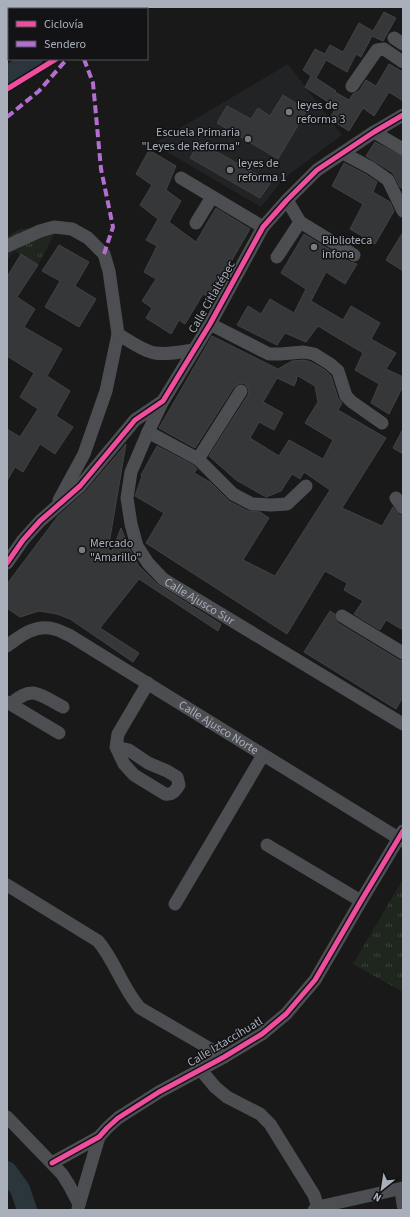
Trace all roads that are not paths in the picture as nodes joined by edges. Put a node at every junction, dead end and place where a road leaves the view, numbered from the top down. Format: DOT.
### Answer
graph roads {
  1 [pos="403,62"];
  2 [pos="352,86"];
  3 [pos="403,115"];
  4 [pos="374,132"];
  5 [pos="403,149"];
  6 [pos="343,153"];
  7 [pos="182,178"];
  8 [pos="212,197"];
  9 [pos="287,200"];
  10 [pos="403,211"];
  11 [pos="300,222"];
  12 [pos="196,223"];
  13 [pos="263,227"];
  14 [pos="7,246"];
  15 [pos="354,255"];
  16 [pos="277,257"];
  17 [pos="210,324"];
  18 [pos="118,334"];
  19 [pos="193,350"];
  20 [pos="171,353"];
  21 [pos="182,368"];
  22 [pos="241,391"];
  23 [pos="163,402"];
  24 [pos="382,423"];
  25 [pos="148,432"];
  26 [pos="198,459"];
  27 [pos="306,486"];
  28 [pos="56,507"];
  29 [pos="7,563"];
  30 [pos="342,616"];
  31 [pos="7,646"];
  32 [pos="403,653"];
  33 [pos="148,683"];
  34 [pos="8,703"];
  35 [pos="63,707"];
  36 [pos="403,724"];
  37 [pos="59,733"];
  38 [pos="116,747"];
  39 [pos="263,755"];
  40 [pos="402,837"];
  41 [pos="267,845"];
  42 [pos="7,886"];
  43 [pos="361,901"];
  44 [pos="175,904"];
  45 [pos="224,1057"];
  46 [pos="200,1070"];
  47 [pos="7,1117"];
  48 [pos="99,1137"];
  49 [pos="52,1163"];
  50 [pos="402,1189"];
  51 [pos="403,1205"];
  52 [pos="78,1207"];
  53 [pos="316,1209"];
  54 [pos="403,1209"];
  55 [pos="399,1210"];
  1 -- 2 [label="street"];
  3 -- 4 [label="street, Calle Citlaltépec"];
  4 -- 5 [label="street"];
  4 -- 6 [label="street, Calle Citlaltépec"];
  6 -- 9 [label="street, Calle Citlaltépec"];
  6 -- 10 [label="street"];
  7 -- 8 [label="street"];
  8 -- 12 [label="street"];
  8 -- 13 [label="street"];
  9 -- 11 [label="street"];
  9 -- 13 [label="street, Calle Citlaltépec"];
  11 -- 15 [label="street"];
  11 -- 16 [label="street"];
  13 -- 17 [label="street, Calle Citlaltépec"];
  14 -- 18 [label="street"];
  17 -- 19 [label="street, Calle Citlaltépec"];
  17 -- 24 [label="street"];
  18 -- 20 [label="street"];
  18 -- 28 [label="street"];
  19 -- 20 [label="street"];
  19 -- 21 [label="street, Calle Citlaltépec"];
  20 -- 21 [label="street"];
  21 -- 23 [label="street, Calle Citlaltépec"];
  22 -- 26 [label="street"];
  23 -- 25 [label="street, Calle Ajusco Sur"];
  23 -- 28 [label="street, Calle Citlaltépec"];
  25 -- 26 [label="street"];
  25 -- 36 [label="street, Calle Ajusco Sur"];
  26 -- 27 [label="street"];
  28 -- 29 [label="street, Calle Citlaltépec"];
  30 -- 32 [label="street"];
  31 -- 33 [label="street, Calle Ajusco Norte"];
  33 -- 38 [label="street"];
  33 -- 39 [label="street, Calle Ajusco Norte"];
  34 -- 35 [label="street"];
  34 -- 37 [label="street"];
  38 -- 38 [label="street"];
  39 -- 40 [label="street, Calle Ajusco Norte"];
  39 -- 44 [label="street"];
  40 -- 43 [label="street, Calle Iztaccíhuatl"];
  41 -- 43 [label="street"];
  42 -- 45 [label="street"];
  43 -- 45 [label="street, Calle Iztaccíhuatl"];
  45 -- 46 [label="street, Calle Iztaccíhuatl"];
  46 -- 48 [label="street, Calle Iztaccíhuatl"];
  46 -- 53 [label="street"];
  47 -- 49 [label="street"];
  48 -- 49 [label="street, Calle Iztaccíhuatl"];
  48 -- 52 [label="street, Calle Iztaccíhuatl"];
  49 -- 52 [label="street"];
  50 -- 51 [label="street"];
  50 -- 53 [label="street"];
  54 -- 55 [label="street"];
}
